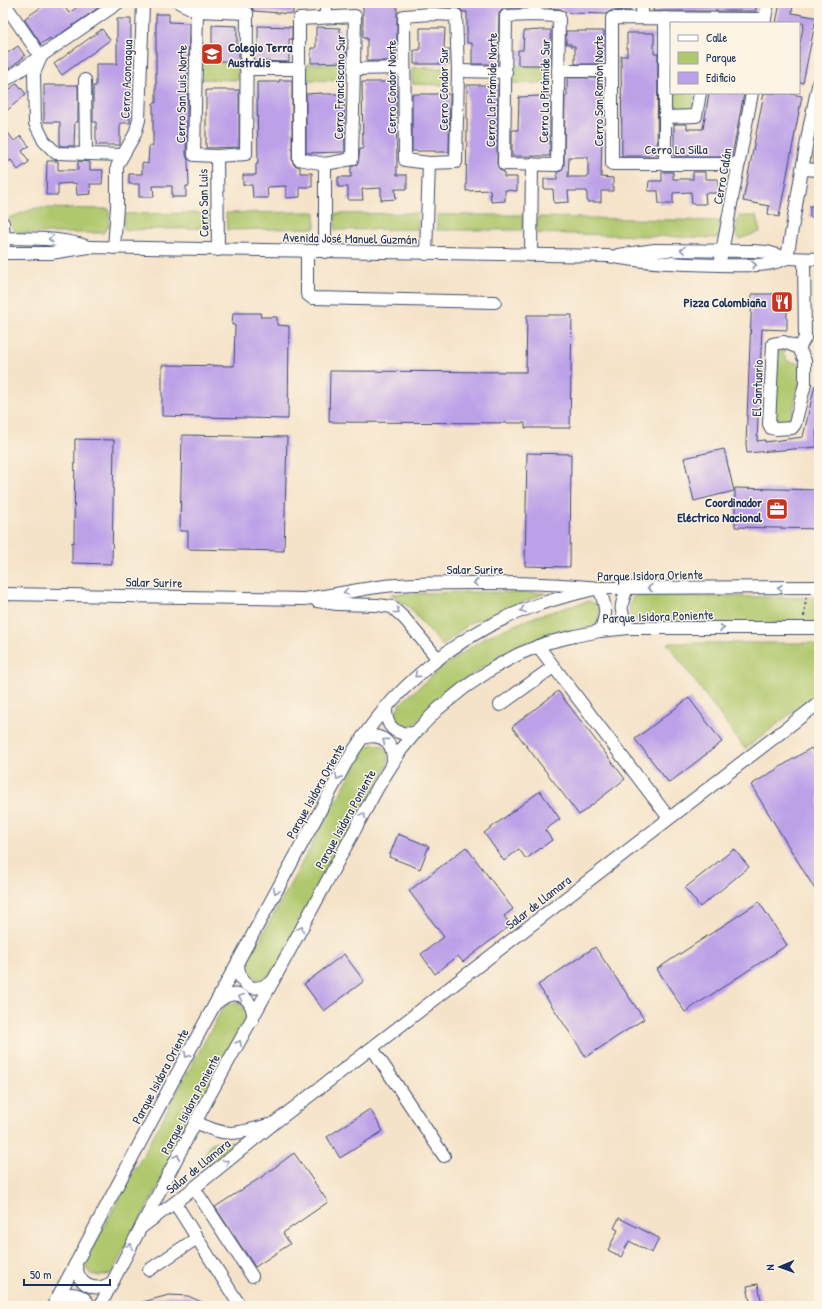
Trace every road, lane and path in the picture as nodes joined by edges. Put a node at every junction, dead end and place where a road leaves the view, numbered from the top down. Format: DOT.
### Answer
graph roads {
  1 [pos="4,3"];
  2 [pos="118,3"];
  3 [pos="143,3"];
  4 [pos="180,3"];
  5 [pos="326,3"];
  6 [pos="535,3"];
  7 [pos="642,3"];
  8 [pos="768,3"];
  9 [pos="430,9"];
  10 [pos="197,11"];
  11 [pos="534,15"];
  12 [pos="326,17"];
  13 [pos="642,18"];
  14 [pos="665,18"];
  15 [pos="765,21"];
  16 [pos="41,56"];
  17 [pos="404,68"];
  18 [pos="246,69"];
  19 [pos="298,69"];
  20 [pos="354,69"];
  21 [pos="458,71"];
  22 [pos="558,71"];
  23 [pos="612,71"];
  24 [pos="506,72"];
  25 [pos="668,76"];
  26 [pos="85,80"];
  27 [pos="819,81"];
  28 [pos="3,82"];
  29 [pos="700,94"];
  30 [pos="752,94"];
  31 [pos="665,117"];
  32 [pos="814,129"];
  33 [pos="86,153"];
  34 [pos="123,155"];
  35 [pos="217,156"];
  36 [pos="429,163"];
  37 [pos="664,163"];
  38 [pos="325,164"];
  39 [pos="532,164"];
  40 [pos="612,164"];
  41 [pos="739,164"];
  42 [pos="802,169"];
  43 [pos="819,170"];
  44 [pos="3,223"];
  45 [pos="4,238"];
  46 [pos="89,247"];
  47 [pos="114,248"];
  48 [pos="218,250"];
  49 [pos="307,251"];
  50 [pos="722,251"];
  51 [pos="325,252"];
  52 [pos="3,253"];
  53 [pos="426,254"];
  54 [pos="531,255"];
  55 [pos="609,256"];
  56 [pos="787,258"];
  57 [pos="804,259"];
  58 [pos="819,259"];
  59 [pos="720,265"];
  60 [pos="495,302"];
  61 [pos="799,348"];
  62 [pos="819,587"];
  63 [pos="598,588"];
  64 [pos="627,588"];
  65 [pos="806,588"];
  66 [pos="3,594"];
  67 [pos="304,599"];
  68 [pos="629,628"];
  69 [pos="814,629"];
  70 [pos="600,631"];
  71 [pos="538,646"];
  72 [pos="438,659"];
  73 [pos="553,667"];
  74 [pos="819,703"];
  75 [pos="500,705"];
  76 [pos="386,706"];
  77 [pos="414,733"];
  78 [pos="362,738"];
  79 [pos="393,763"];
  80 [pos="669,818"];
  81 [pos="238,961"];
  82 [pos="273,981"];
  83 [pos="216,1003"];
  84 [pos="253,1019"];
  85 [pos="372,1048"];
  86 [pos="196,1122"];
  87 [pos="273,1124"];
  88 [pos="444,1156"];
  89 [pos="194,1188"];
  90 [pos="175,1203"];
  91 [pos="140,1229"];
  92 [pos="197,1238"];
  93 [pos="76,1265"];
  94 [pos="150,1270"];
  95 [pos="252,1276"];
  96 [pos="111,1284"];
  97 [pos="55,1302"];
  98 [pos="90,1306"];
  99 [pos="100,1306"];
  100 [pos="240,1306"];
  1 -- 16 [label="street"];
  2 -- 16 [label="street"];
  3 -- 34 [label="street, Cerro Aconcagua"];
  4 -- 10 [label="street"];
  5 -- 12 [label="street"];
  6 -- 11 [label="street"];
  7 -- 13 [label="street"];
  8 -- 15 [label="street"];
  9 -- 17 [label="street, Cerro Cóndor Norte"];
  9 -- 21 [label="street, Cerro Cóndor Sur"];
  10 -- 18 [label="street"];
  10 -- 35 [label="street, Cerro San Luis Norte"];
  11 -- 22 [label="street, Cerro La Pirámide Sur"];
  11 -- 24 [label="street, Cerro La Pirámide Norte"];
  12 -- 19 [label="street"];
  12 -- 20 [label="street, Cerro Franciscano Sur"];
  13 -- 14 [label="street"];
  13 -- 23 [label="street, Cerro San Ramón Norte"];
  14 -- 15 [label="street"];
  14 -- 25 [label="street"];
  16 -- 28 [label="street"];
  16 -- 33 [label="street"];
  17 -- 20 [label="street"];
  17 -- 36 [label="street, Cerro Cóndor Norte"];
  18 -- 19 [label="street"];
  18 -- 35 [label="street"];
  19 -- 38 [label="street"];
  20 -- 38 [label="street, Cerro Franciscano Sur"];
  21 -- 24 [label="street"];
  21 -- 36 [label="street, Cerro Cóndor Sur"];
  22 -- 23 [label="street"];
  22 -- 39 [label="street, Cerro La Pirámide Sur"];
  23 -- 40 [label="street, Cerro San Ramón Norte"];
  24 -- 39 [label="street, Cerro La Pirámide Norte"];
  25 -- 31 [label="street"];
  26 -- 33 [label="street"];
  27 -- 32 [label="street"];
  29 -- 31 [label="street"];
  30 -- 41 [label="street, Cerro Calán"];
  31 -- 37 [label="street"];
  32 -- 42 [label="street"];
  33 -- 34 [label="street"];
  34 -- 47 [label="street, Cerro Aconcagua"];
  35 -- 48 [label="street, Cerro San Luis"];
  36 -- 53 [label="street"];
  37 -- 40 [label="street, Cerro La Silla"];
  37 -- 41 [label="street, Cerro La Silla"];
  38 -- 51 [label="street"];
  39 -- 54 [label="street"];
  41 -- 50 [label="street, Cerro Calán"];
  42 -- 43 [label="street"];
  42 -- 56 [label="street"];
  44 -- 45 [label="street"];
  46 -- 45 [label="street, Avenida José Manuel Guzmán, one-way"];
  45 -- 52 [label="street"];
  46 -- 47 [label="street, Avenida José Manuel Guzmán"];
  46 -- 52 [label="street, Avenida José Manuel Guzmán"];
  47 -- 48 [label="street, Avenida José Manuel Guzmán"];
  48 -- 49 [label="street, Avenida José Manuel Guzmán"];
  49 -- 51 [label="street, Avenida José Manuel Guzmán"];
  49 -- 60 [label="street"];
  50 -- 55 [label="street, Avenida José Manuel Guzmán, one-way"];
  50 -- 56 [label="street, Avenida José Manuel Guzmán"];
  50 -- 59 [label="street, Cerro Calán"];
  51 -- 53 [label="street, Avenida José Manuel Guzmán"];
  53 -- 54 [label="street, Avenida José Manuel Guzmán"];
  54 -- 55 [label="street, Avenida José Manuel Guzmán"];
  55 -- 59 [label="street, Avenida José Manuel Guzmán"];
  56 -- 57 [label="street, Avenida José Manuel Guzmán"];
  59 -- 56 [label="street, Avenida José Manuel Guzmán, one-way"];
  57 -- 58 [label="street, Avenida José Manuel Guzmán"];
  57 -- 61 [label="street"];
  61 -- 61 [label="street, El Santuario"];
  62 -- 65 [label="street, Parque Isidora Oriente"];
  63 -- 64 [label="street, Parque Isidora Oriente"];
  63 -- 67 [label="street, Salar Surire, one-way"];
  63 -- 70 [label="street"];
  63 -- 72 [label="street, Parque Isidora Oriente, one-way"];
  65 -- 64 [label="street, Parque Isidora Oriente, one-way"];
  64 -- 68 [label="street"];
  65 -- 69 [label="path"];
  66 -- 67 [label="street, Salar Surire"];
  67 -- 72 [label="street, Salar Surire, one-way"];
  68 -- 69 [label="street, Parque Isidora Poniente, one-way"];
  68 -- 70 [label="street, Parque Isidora Poniente"];
  70 -- 71 [label="street, Parque Isidora Poniente"];
  71 -- 73 [label="street"];
  71 -- 77 [label="street, Parque Isidora Poniente"];
  72 -- 76 [label="street, Parque Isidora Oriente, one-way"];
  73 -- 75 [label="street"];
  73 -- 80 [label="street"];
  74 -- 80 [label="street, Salar de Llamara"];
  76 -- 77 [label="street"];
  76 -- 78 [label="street, Parque Isidora Oriente"];
  77 -- 79 [label="street, Parque Isidora Poniente"];
  79 -- 78 [label="street, one-way"];
  78 -- 81 [label="street, Parque Isidora Oriente, one-way"];
  82 -- 79 [label="street, Parque Isidora Poniente, one-way"];
  80 -- 85 [label="street, Salar de Llamara"];
  81 -- 82 [label="street"];
  81 -- 83 [label="street, Parque Isidora Oriente"];
  82 -- 84 [label="street, Parque Isidora Poniente"];
  84 -- 83 [label="street, one-way"];
  83 -- 93 [label="street, Parque Isidora Oriente, one-way"];
  86 -- 84 [label="street, Parque Isidora Poniente, one-way"];
  85 -- 87 [label="street, Salar de Llamara"];
  85 -- 88 [label="street"];
  86 -- 87 [label="street, Salar de Llamara"];
  91 -- 86 [label="street, Parque Isidora Poniente, one-way"];
  89 -- 87 [label="street, Salar de Llamara, one-way"];
  89 -- 90 [label="street, Salar de Llamara"];
  89 -- 95 [label="street"];
  90 -- 91 [label="street, Salar de Llamara"];
  90 -- 92 [label="street"];
  96 -- 91 [label="street, Parque Isidora Poniente, one-way"];
  92 -- 94 [label="street"];
  92 -- 100 [label="street"];
  93 -- 96 [label="street"];
  93 -- 97 [label="street, Parque Isidora Oriente"];
  96 -- 99 [label="street, Parque Isidora Poniente"];
  97 -- 98 [label="street"];
}
